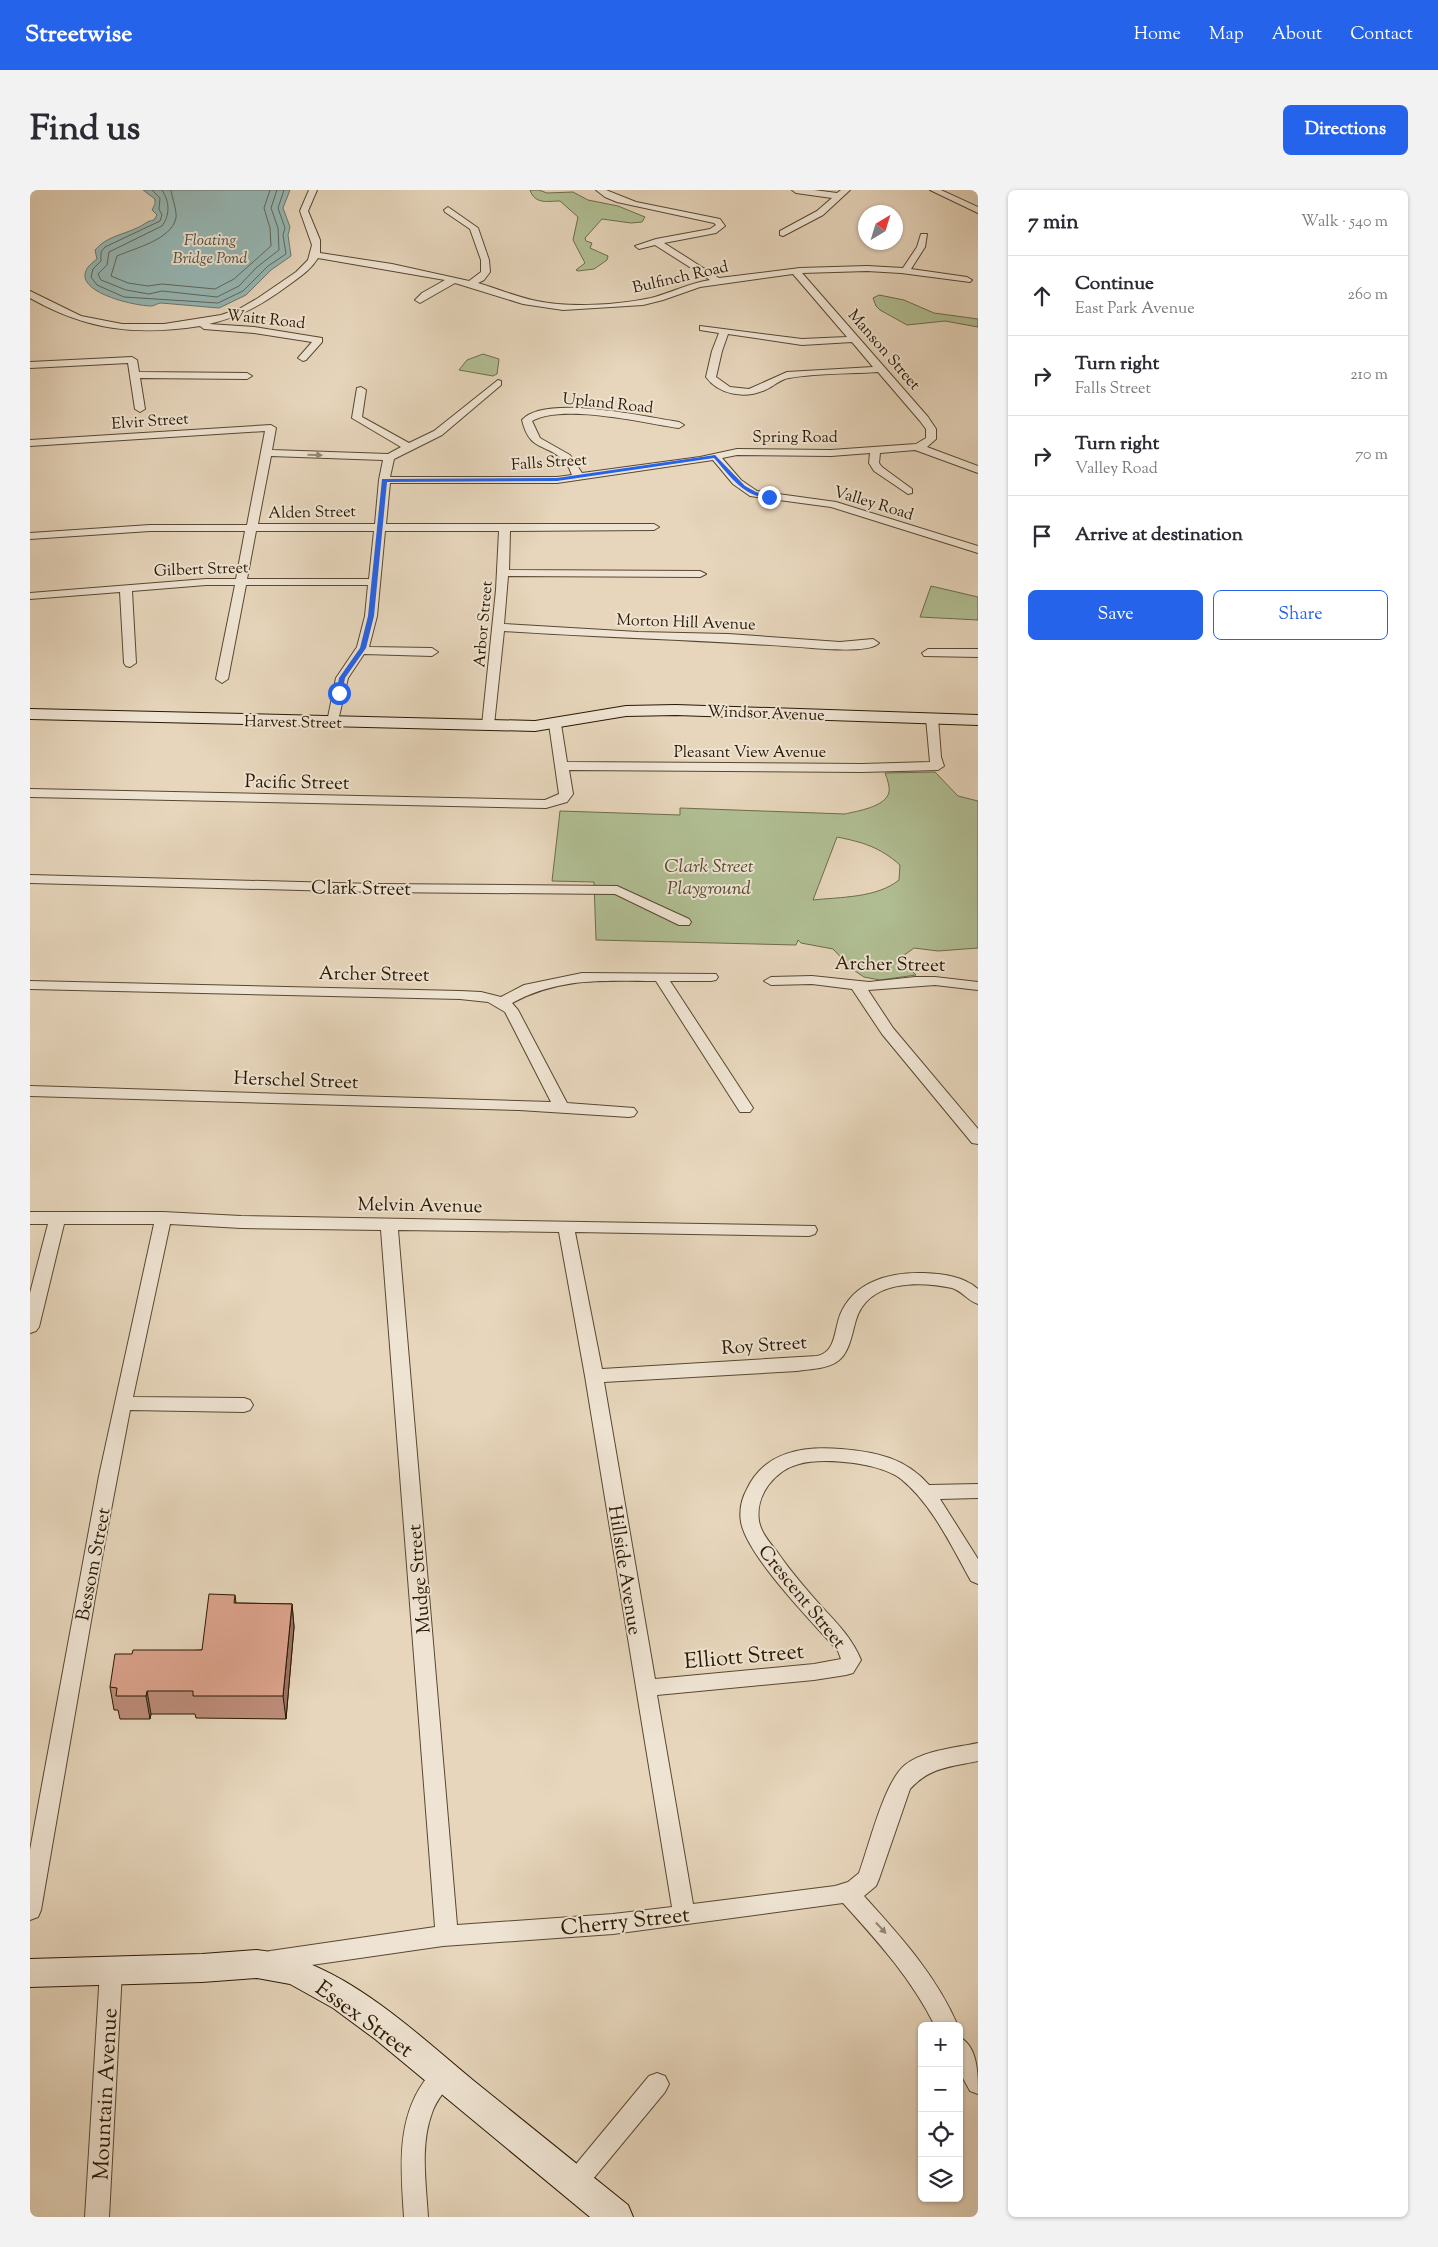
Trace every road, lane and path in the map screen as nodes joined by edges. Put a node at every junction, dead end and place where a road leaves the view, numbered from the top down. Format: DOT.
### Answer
graph roads {
  1 [pos="313,190"];
  2 [pos="600,190"];
  3 [pos="796,190"];
  4 [pos="934,190"];
  5 [pos="843,193"];
  6 [pos="448,210"];
  7 [pos="978,210"];
  8 [pos="783,233"];
  9 [pos="924,236"];
  10 [pos="656,242"];
  11 [pos="639,246"];
  12 [pos="316,254"];
  13 [pos="795,271"];
  14 [pos="905,271"];
  15 [pos="452,280"];
  16 [pos="968,280"];
  17 [pos="718,281"];
  18 [pos="470,284"];
  19 [pos="30,294"];
  20 [pos="420,300"];
  21 [pos="185,324"];
  22 [pos="703,328"];
  23 [pos="725,332"];
  24 [pos="855,339"];
  25 [pos="302,358"];
  26 [pos="30,366"];
  27 [pos="881,369"];
  28 [pos="135,375"];
  29 [pos="247,376"];
  30 [pos="498,383"];
  31 [pos="361,390"];
  32 [pos="140,409"];
  33 [pos="679,425"];
  34 [pos="30,443"];
  35 [pos="916,447"];
  36 [pos="410,448"];
  37 [pos="875,450"];
  38 [pos="266,454"];
  39 [pos="715,456"];
  40 [pos="390,457"];
  41 [pos="977,469"];
  42 [pos="579,477"];
  43 [pos="384,480"];
  44 [pos="908,491"];
  45 [pos="504,526"];
  46 [pos="379,527"];
  47 [pos="654,527"];
  48 [pos="251,528"];
  49 [pos="30,536"];
  50 [pos="948,542"];
  51 [pos="978,550"];
  52 [pos="503,572"];
  53 [pos="592,573"];
  54 [pos="700,574"];
  55 [pos="242,581"];
  56 [pos="374,582"];
  57 [pos="126,588"];
  58 [pos="30,596"];
  59 [pos="498,628"];
  60 [pos="872,643"];
  61 [pos="361,650"];
  62 [pos="432,652"];
  63 [pos="928,653"];
  64 [pos="978,653"];
  65 [pos="130,663"];
  66 [pos="222,679"];
  67 [pos="30,714"];
  68 [pos="932,718"];
  69 [pos="978,720"];
  70 [pos="333,722"];
  71 [pos="555,724"];
  72 [pos="488,725"];
  73 [pos="562,766"];
  74 [pos="30,793"];
  75 [pos="30,879"];
  76 [pos="684,922"];
  77 [pos="660,977"];
  78 [pos="711,977"];
  79 [pos="772,981"];
  80 [pos="30,985"];
  81 [pos="858,986"];
  82 [pos="978,986"];
  83 [pos="503,1002"];
  84 [pos="30,1091"];
  85 [pos="562,1108"];
  86 [pos="745,1108"];
  87 [pos="629,1112"];
  88 [pos="978,1139"];
  89 [pos="30,1218"];
  90 [pos="163,1218"];
  91 [pos="57,1219"];
  92 [pos="390,1224"];
  93 [pos="566,1226"];
  94 [pos="810,1230"];
  95 [pos="960,1284"];
  96 [pos="978,1286"];
  97 [pos="978,1298"];
  98 [pos="30,1327"];
  99 [pos="594,1376"];
  100 [pos="124,1403"];
  101 [pos="244,1405"];
  102 [pos="978,1491"];
  103 [pos="924,1492"];
  104 [pos="978,1576"];
  105 [pos="846,1667"];
  106 [pos="646,1688"];
  107 [pos="978,1752"];
  108 [pos="847,1892"];
  109 [pos="30,1910"];
  110 [pos="684,1915"];
  111 [pos="447,1935"];
  112 [pos="235,1965"];
  113 [pos="111,1971"];
  114 [pos="30,1973"];
  115 [pos="945,2022"];
  116 [pos="963,2055"];
  117 [pos="442,2076"];
  118 [pos="978,2083"];
  119 [pos="657,2084"];
  120 [pos="575,2183"];
  121 [pos="97,2217"];
  122 [pos="416,2217"];
  123 [pos="616,2217"];
  1 -- 12 [label="street"];
  2 -- 10 [label="street"];
  3 -- 5 [label="street"];
  4 -- 7 [label="street"];
  5 -- 8 [label="street"];
  6 -- 18 [label="street"];
  9 -- 14 [label="street"];
  10 -- 11 [label="street"];
  10 -- 17 [label="street"];
  12 -- 15 [label="street, Bulfinch Road"];
  12 -- 21 [label="street"];
  13 -- 14 [label="street, Bulfinch Road"];
  13 -- 17 [label="street, Bulfinch Road"];
  13 -- 24 [label="street, Manson Street"];
  14 -- 16 [label="street, Bulfinch Road"];
  15 -- 18 [label="street, Bulfinch Road"];
  15 -- 20 [label="street"];
  17 -- 18 [label="street, Bulfinch Road"];
  19 -- 21 [label="street"];
  21 -- 25 [label="street, Waitt Road"];
  22 -- 23 [label="street"];
  23 -- 24 [label="street"];
  23 -- 27 [label="street"];
  24 -- 27 [label="street, Manson Street"];
  26 -- 28 [label="street"];
  27 -- 35 [label="street, Manson Street"];
  28 -- 29 [label="street"];
  28 -- 32 [label="street"];
  30 -- 36 [label="street"];
  31 -- 36 [label="street"];
  33 -- 42 [label="street, Upland Road"];
  34 -- 38 [label="street, Elvir Street"];
  35 -- 37 [label="street, Spring Road"];
  35 -- 41 [label="street, Spring Road"];
  36 -- 40 [label="street"];
  37 -- 39 [label="street, Spring Road"];
  37 -- 44 [label="street"];
  38 -- 40 [label="street, one-way"];
  38 -- 48 [label="street"];
  39 -- 42 [label="street, Falls Street"];
  39 -- 50 [label="street, Valley Road"];
  40 -- 43 [label="street"];
  42 -- 43 [label="street, Falls Street"];
  43 -- 46 [label="street"];
  45 -- 46 [label="street, Alden Street"];
  45 -- 47 [label="street, Alden Street"];
  45 -- 52 [label="street, Arbor Street"];
  46 -- 48 [label="street, Alden Street"];
  46 -- 56 [label="street"];
  48 -- 49 [label="street, Alden Street"];
  48 -- 55 [label="street"];
  50 -- 51 [label="street"];
  52 -- 53 [label="street"];
  52 -- 59 [label="street, Arbor Street"];
  53 -- 54 [label="street"];
  55 -- 56 [label="street, Gilbert Street"];
  55 -- 57 [label="street, Gilbert Street"];
  55 -- 66 [label="street"];
  56 -- 61 [label="street"];
  57 -- 58 [label="street, Gilbert Street"];
  57 -- 65 [label="street"];
  59 -- 60 [label="street, Morton Hill Avenue"];
  59 -- 72 [label="street, Arbor Street"];
  61 -- 62 [label="street"];
  61 -- 70 [label="street"];
  63 -- 64 [label="street"];
  67 -- 70 [label="street, Harvest Street"];
  68 -- 69 [label="street, Windsor Avenue"];
  68 -- 71 [label="street, Windsor Avenue"];
  68 -- 73 [label="street, Pleasant View Avenue"];
  70 -- 72 [label="street, Harvest Street"];
  71 -- 72 [label="street, Harvest Street"];
  71 -- 73 [label="street"];
  73 -- 74 [label="street, Pacific Street"];
  75 -- 76 [label="street, Clark Street"];
  77 -- 78 [label="street"];
  77 -- 83 [label="street"];
  77 -- 86 [label="street"];
  79 -- 81 [label="street, Archer Street"];
  80 -- 83 [label="street, Archer Street"];
  81 -- 82 [label="street, Archer Street"];
  81 -- 88 [label="street"];
  83 -- 85 [label="street"];
  84 -- 85 [label="street, Herschel Street"];
  85 -- 87 [label="street, Herschel Street"];
  89 -- 91 [label="street, Melvin Avenue"];
  90 -- 91 [label="street, Melvin Avenue"];
  90 -- 92 [label="street, Melvin Avenue"];
  90 -- 100 [label="street, Bessom Street"];
  91 -- 98 [label="street"];
  92 -- 93 [label="street, Melvin Avenue"];
  92 -- 111 [label="street, Mudge Street"];
  93 -- 94 [label="street, Melvin Avenue"];
  93 -- 99 [label="street, Hillside Avenue"];
  95 -- 96 [label="street, Roy Street"];
  95 -- 97 [label="street"];
  95 -- 99 [label="street, Roy Street"];
  99 -- 106 [label="street, Hillside Avenue"];
  100 -- 101 [label="street"];
  100 -- 109 [label="street, Bessom Street"];
  102 -- 103 [label="street"];
  103 -- 104 [label="street, Crescent Street"];
  103 -- 105 [label="street, Crescent Street"];
  105 -- 106 [label="street, Elliott Street"];
  106 -- 110 [label="street, Hillside Avenue"];
  107 -- 108 [label="street, Cherry Street"];
  108 -- 110 [label="street, Cherry Street"];
  108 -- 115 [label="street, one-way"];
  110 -- 111 [label="street, Cherry Street"];
  111 -- 112 [label="street, Cherry Street"];
  112 -- 113 [label="street, Essex Street"];
  112 -- 117 [label="street, Essex Street"];
  113 -- 114 [label="street, Essex Street"];
  113 -- 121 [label="street, Mountain Avenue"];
  116 -- 118 [label="street"];
  117 -- 120 [label="street, Essex Street"];
  117 -- 122 [label="street"];
  119 -- 120 [label="street"];
  120 -- 123 [label="street, Essex Street"];
}
